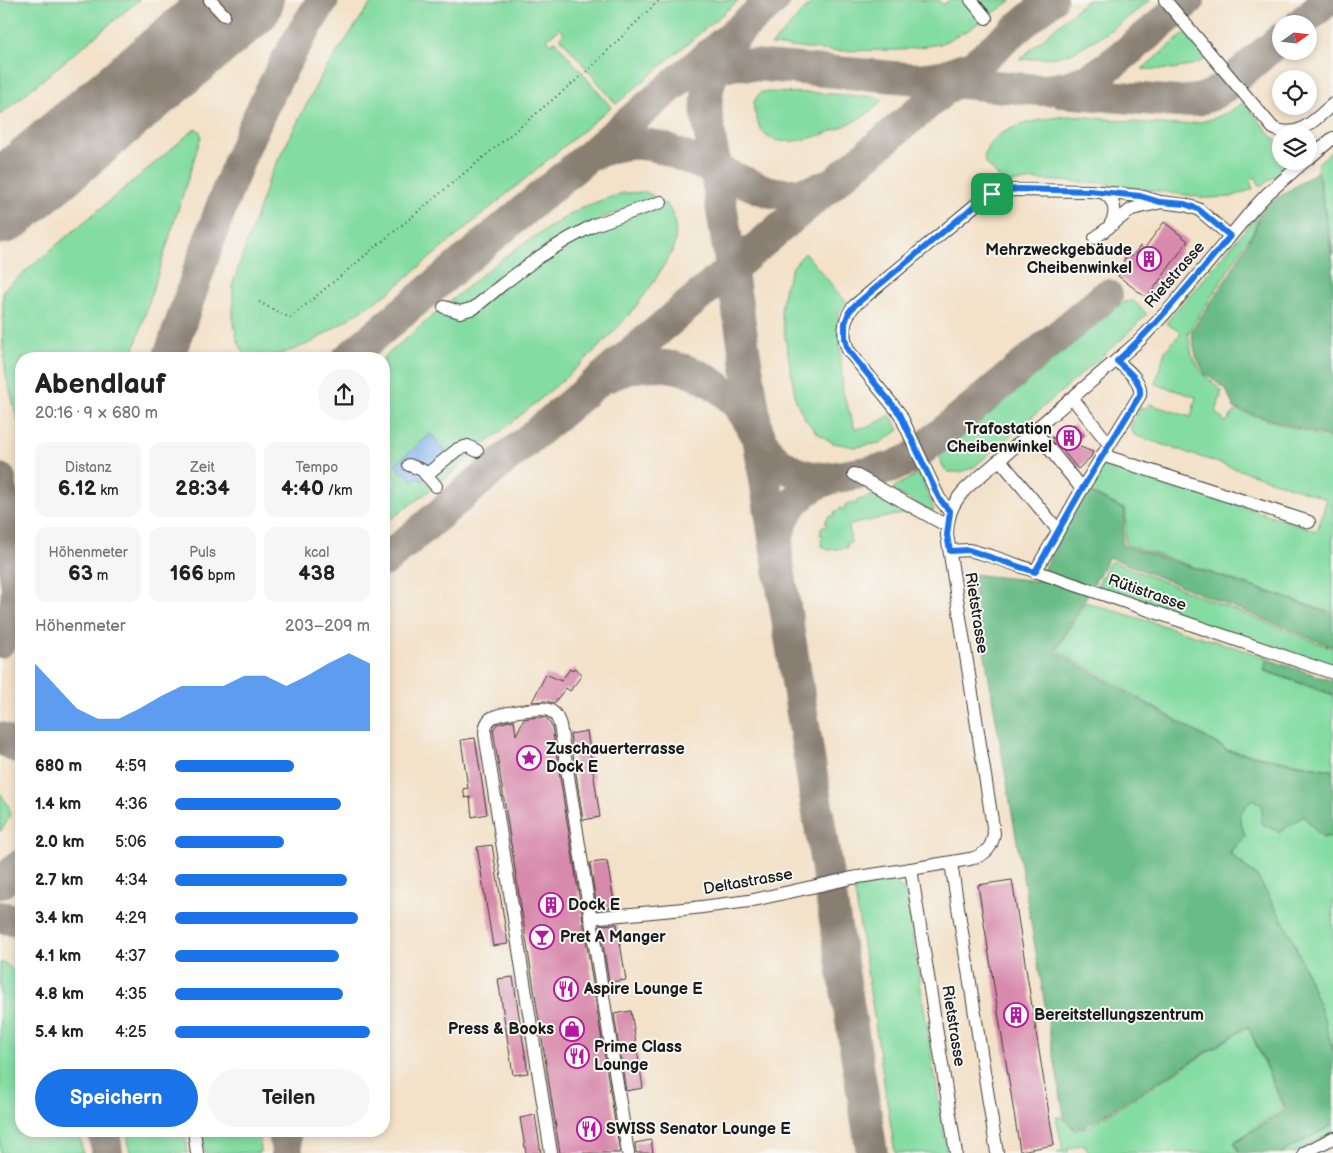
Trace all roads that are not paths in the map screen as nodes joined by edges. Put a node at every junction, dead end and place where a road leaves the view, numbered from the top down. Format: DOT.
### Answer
graph roads {
  1 [pos="210,0"];
  2 [pos="971,0"];
  3 [pos="1165,0"];
  4 [pos="224,15"];
  5 [pos="986,18"];
  6 [pos="1333,104"];
  7 [pos="1309,125"];
  8 [pos="1272,127"];
  9 [pos="1333,138"];
  10 [pos="1317,151"];
  11 [pos="1291,170"];
  12 [pos="1102,192"];
  13 [pos="661,202"];
  14 [pos="1160,202"];
  15 [pos="1110,225"];
  16 [pos="1230,236"];
  17 [pos="1094,238"];
  18 [pos="444,307"];
  19 [pos="1117,361"];
  20 [pos="1073,398"];
  21 [pos="1035,431"];
  22 [pos="1106,450"];
  23 [pos="477,452"];
  24 [pos="1000,460"];
  25 [pos="409,465"];
  26 [pos="854,474"];
  27 [pos="426,475"];
  28 [pos="436,486"];
  29 [pos="1082,489"];
  30 [pos="950,512"];
  31 [pos="1309,522"];
  32 [pos="947,526"];
  33 [pos="1058,530"];
  34 [pos="950,551"];
  35 [pos="1035,572"];
  36 [pos="1333,672"];
  37 [pos="951,863"];
  38 [pos="911,869"];
  39 [pos="590,918"];
  40 [pos="195,1137"];
  41 [pos="1333,1138"];
  42 [pos="197,1153"];
  43 [pos="551,1153"];
  44 [pos="628,1153"];
  45 [pos="956,1153"];
  46 [pos="997,1153"];
  47 [pos="1304,1153"];
  1 -- 4 [label="lane"];
  2 -- 5 [label="lane"];
  3 -- 8 [label="lane"];
  6 -- 7 [label="lane"];
  9 -- 10 [label="lane"];
  11 -- 16 [label="lane, Rietstrasse"];
  12 -- 14 [label="lane"];
  12 -- 15 [label="lane"];
  12 -- 30 [label="lane"];
  13 -- 18 [label="lane"];
  14 -- 15 [label="lane"];
  14 -- 16 [label="lane"];
  15 -- 17 [label="lane"];
  16 -- 19 [label="lane, Rietstrasse"];
  19 -- 20 [label="lane, Rietstrasse"];
  19 -- 22 [label="lane"];
  20 -- 21 [label="lane, Rietstrasse"];
  20 -- 22 [label="lane"];
  21 -- 24 [label="lane, Rietstrasse"];
  21 -- 29 [label="lane"];
  22 -- 29 [label="lane"];
  22 -- 31 [label="lane"];
  23 -- 27 [label="lane"];
  24 -- 30 [label="lane, Rietstrasse"];
  24 -- 33 [label="lane"];
  25 -- 27 [label="lane"];
  26 -- 32 [label="lane"];
  27 -- 28 [label="lane"];
  29 -- 33 [label="lane"];
  30 -- 32 [label="lane, Rietstrasse"];
  32 -- 34 [label="lane, Rietstrasse"];
  33 -- 35 [label="lane"];
  34 -- 35 [label="lane, Rütistrasse"];
  34 -- 37 [label="lane, Rietstrasse"];
  35 -- 36 [label="lane, Rütistrasse"];
  37 -- 38 [label="lane, Rietstrasse"];
  37 -- 46 [label="lane"];
  38 -- 39 [label="lane, Deltastrasse"];
  38 -- 45 [label="lane, Rietstrasse"];
  39 -- 43 [label="lane"];
  39 -- 44 [label="lane"];
  40 -- 42 [label="lane"];
  41 -- 47 [label="lane"];
}
